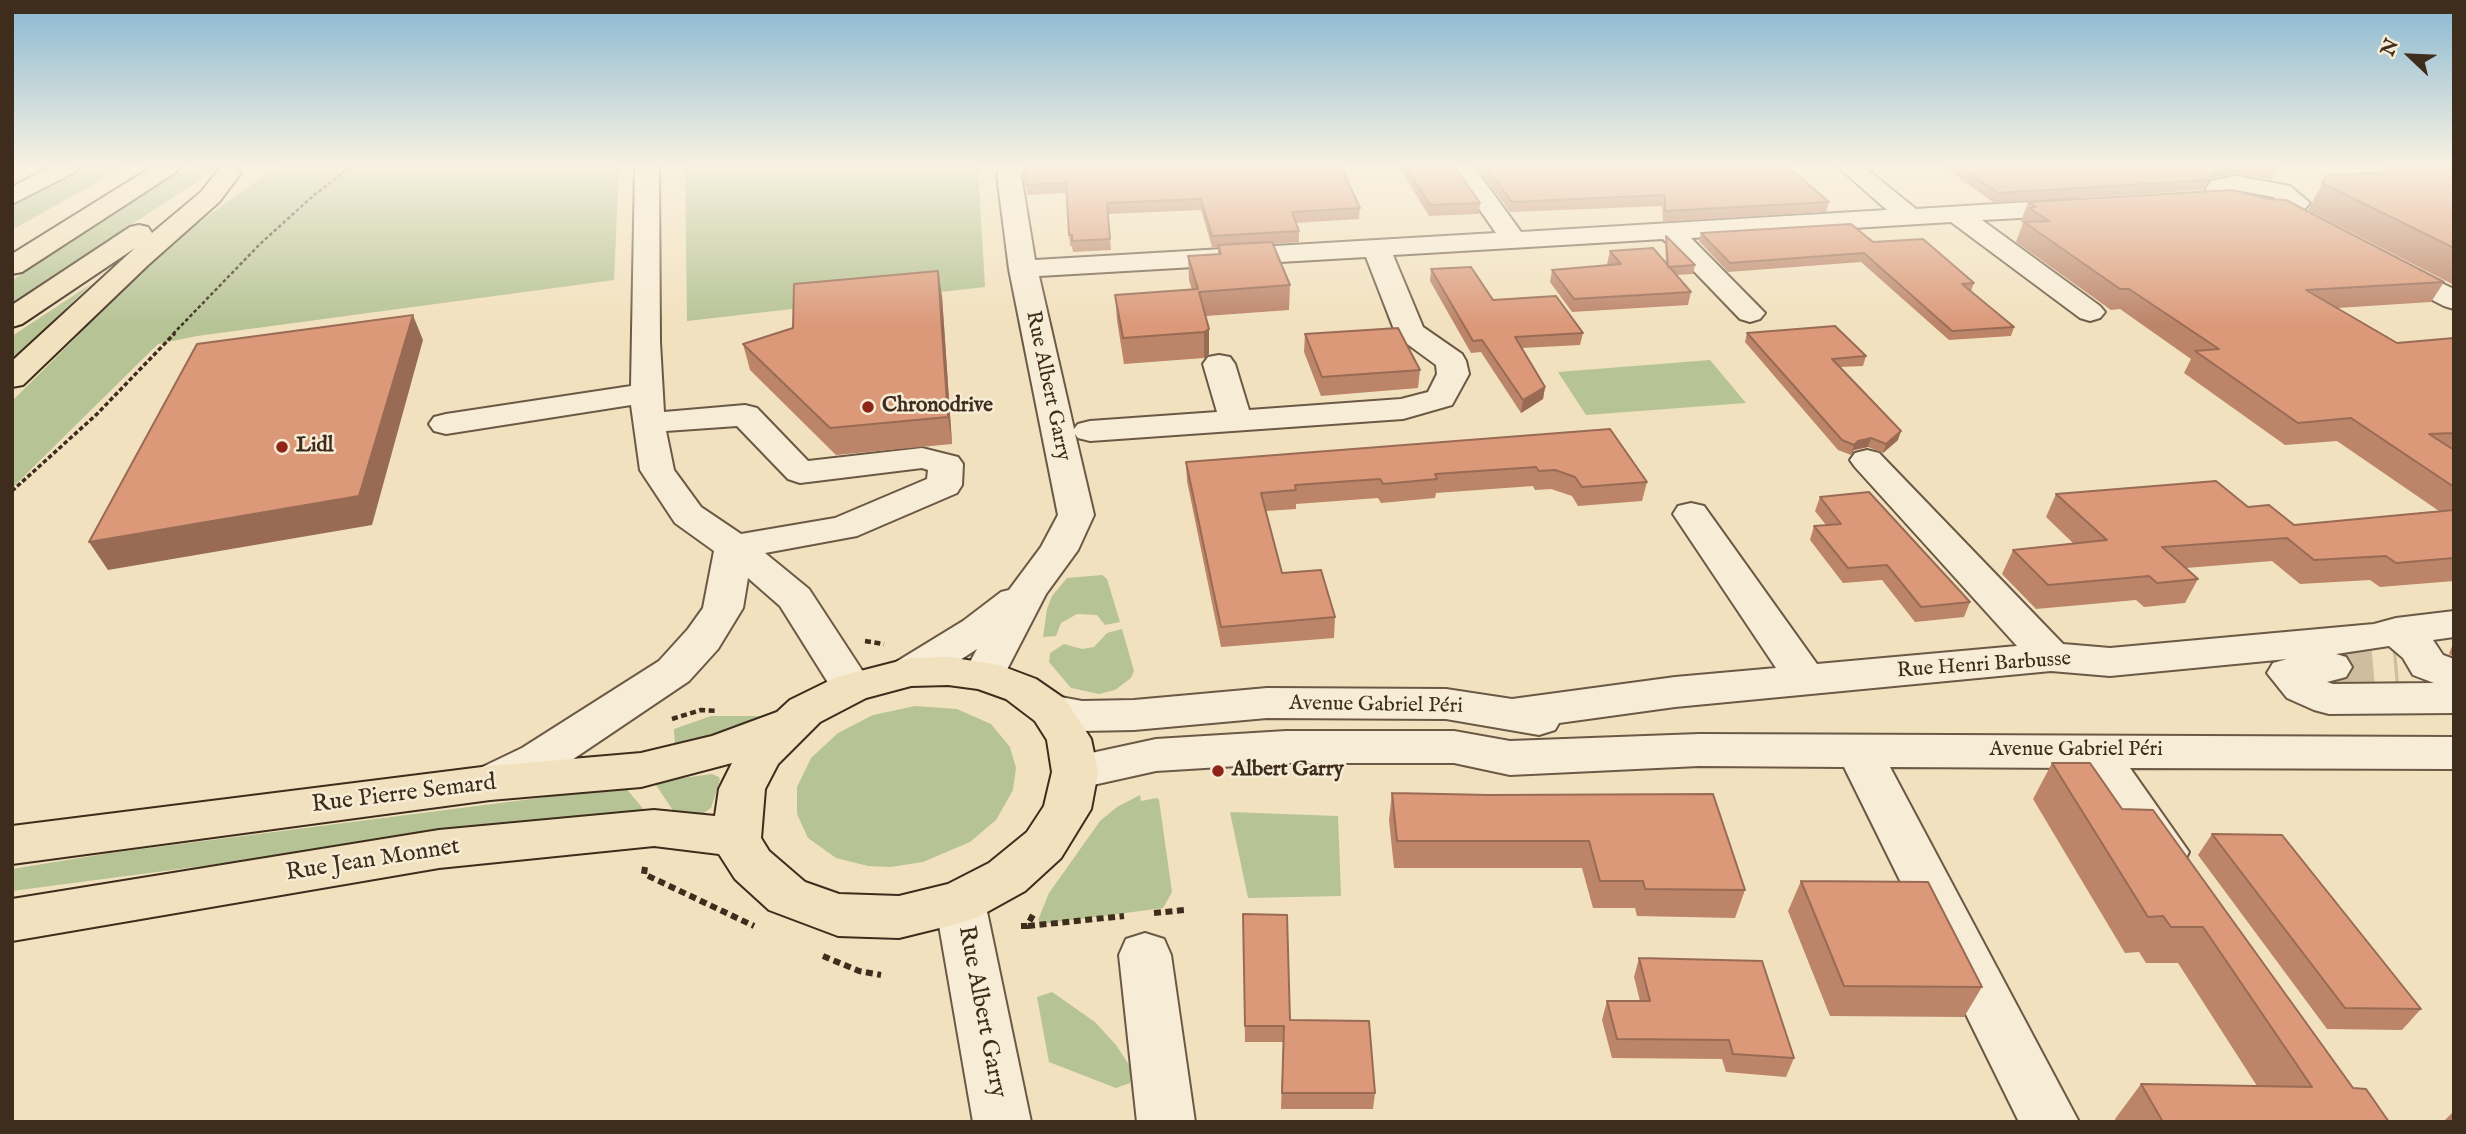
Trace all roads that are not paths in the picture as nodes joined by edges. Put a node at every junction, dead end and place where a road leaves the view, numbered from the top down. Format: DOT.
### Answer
graph roads {
  1 [pos="51,220"];
  2 [pos="85,220"];
  3 [pos="159,220"];
  4 [pos="183,220"];
  5 [pos="646,220"];
  6 [pos="1016,220"];
  7 [pos="1499,220"];
  8 [pos="1879,220"];
  9 [pos="1965,220"];
  10 [pos="2305,220"];
  11 [pos="2312,226"];
  12 [pos="1671,232"];
  13 [pos="12,242"];
  14 [pos="1515,242"];
  15 [pos="1377,250"];
  16 [pos="2369,256"];
  17 [pos="12,266"];
  18 [pos="1023,269"];
  19 [pos="2454,300"];
  20 [pos="2090,312"];
  21 [pos="1750,313"];
  22 [pos="12,318"];
  23 [pos="1219,363"];
  24 [pos="12,378"];
  25 [pos="648,408"];
  26 [pos="1236,421"];
  27 [pos="446,424"];
  28 [pos="1090,431"];
  29 [pos="1867,460"];
  30 [pos="1691,514"];
  31 [pos="734,547"];
  32 [pos="1028,591"];
  33 [pos="2454,624"];
  34 [pos="2418,656"];
  35 [pos="2051,657"];
  36 [pos="2331,667"];
  37 [pos="911,672"];
  38 [pos="984,675"];
  39 [pos="1807,681"];
  40 [pos="852,687"];
  41 [pos="2454,698"];
  42 [pos="1051,710"];
  43 [pos="1514,714"];
  44 [pos="790,723"];
  45 [pos="1699,750"];
  46 [pos="1859,751"];
  47 [pos="2093,751"];
  48 [pos="2454,752"];
  49 [pos="1075,772"];
  50 [pos="490,783"];
  51 [pos="736,841"];
  52 [pos="12,845"];
  53 [pos="2189,886"];
  54 [pos="960,902"];
  55 [pos="12,920"];
  56 [pos="1141,928"];
  57 [pos="1002,1122"];
  58 [pos="1166,1122"];
  59 [pos="2050,1122"];
  1 -- 13 [label="main road"];
  2 -- 17 [label="main road"];
  3 -- 22 [label="main road"];
  4 -- 24 [label="main road"];
  5 -- 25 [label="street"];
  6 -- 18 [label="street, Rue Albert Garry"];
  7 -- 14 [label="street"];
  8 -- 12 [label="street"];
  9 -- 20 [label="street"];
  10 -- 11 [label="street"];
  12 -- 14 [label="street"];
  12 -- 21 [label="street"];
  14 -- 15 [label="street"];
  15 -- 18 [label="street"];
  15 -- 26 [label="street"];
  16 -- 19 [label="street"];
  18 -- 32 [label="street, Rue Albert Garry"];
  23 -- 26 [label="street"];
  25 -- 27 [label="street"];
  25 -- 31 [label="street"];
  25 -- 31 [label="street"];
  26 -- 28 [label="street"];
  29 -- 35 [label="street"];
  30 -- 39 [label="street"];
  31 -- 40 [label="street"];
  31 -- 50 [label="street"];
  32 -- 37 [label="street, Rue Albert Garry"];
  32 -- 38 [label="street, Rue Albert Garry"];
  33 -- 34 [label="street, Rue Henri Barbusse"];
  34 -- 35 [label="street, Rue Henri Barbusse"];
  35 -- 39 [label="street, Rue Henri Barbusse"];
  36 -- 41 [label="street"];
  37 -- 38 [label="main road"];
  37 -- 40 [label="main road"];
  38 -- 42 [label="main road"];
  39 -- 43 [label="street, Rue Henri Barbusse"];
  40 -- 44 [label="main road"];
  42 -- 43 [label="street, Avenue Gabriel Péri"];
  42 -- 49 [label="main road"];
  43 -- 45 [label="street, Avenue Gabriel Péri"];
  44 -- 50 [label="main road, Rue Pierre Semard"];
  44 -- 51 [label="main road"];
  45 -- 46 [label="street, Avenue Gabriel Péri"];
  45 -- 49 [label="street, Avenue Gabriel Péri"];
  46 -- 47 [label="street, Avenue Gabriel Péri"];
  46 -- 59 [label="street"];
  47 -- 48 [label="street, Avenue Gabriel Péri"];
  47 -- 53 [label="street"];
  49 -- 54 [label="main road"];
  50 -- 52 [label="main road, Rue Pierre Semard"];
  51 -- 54 [label="main road"];
  51 -- 55 [label="main road, Rue Jean Monnet"];
  54 -- 57 [label="street, Rue Albert Garry"];
  56 -- 58 [label="street"];
}
